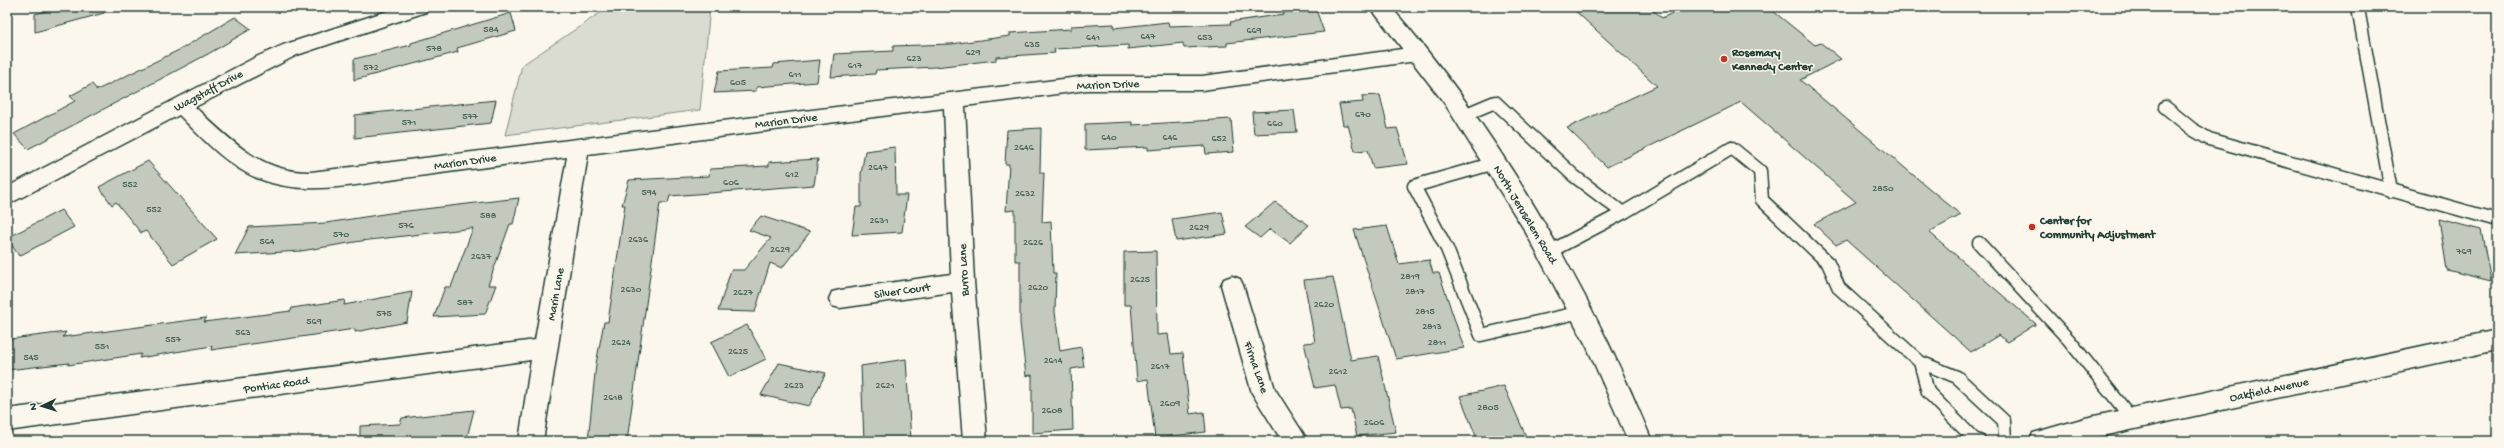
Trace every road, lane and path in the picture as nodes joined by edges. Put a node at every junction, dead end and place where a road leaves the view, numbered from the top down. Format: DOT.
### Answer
graph roads {
  1 [pos="419,7"];
  2 [pos="1380,7"];
  3 [pos="2359,14"];
  4 [pos="1417,54"];
  5 [pos="954,98"];
  6 [pos="181,105"];
  7 [pos="2165,107"];
  8 [pos="1464,115"];
  9 [pos="579,147"];
  10 [pos="1496,163"];
  11 [pos="2391,190"];
  12 [pos="7,197"];
  13 [pos="1623,213"];
  14 [pos="2497,220"];
  15 [pos="1979,243"];
  16 [pos="1549,252"];
  17 [pos="963,281"];
  18 [pos="1232,286"];
  19 [pos="840,299"];
  20 [pos="1581,312"];
  21 [pos="2497,340"];
  22 [pos="545,348"];
  23 [pos="1920,362"];
  24 [pos="2132,419"];
  25 [pos="7,420"];
  26 [pos="531,441"];
  27 [pos="975,441"];
  28 [pos="1296,441"];
  29 [pos="1640,441"];
  30 [pos="1979,441"];
  31 [pos="2005,441"];
  32 [pos="2042,441"];
  1 -- 6 [label="street, Wagstaff Drive"];
  2 -- 4 [label="street, North Jerusalem Road"];
  3 -- 11 [label="lane"];
  4 -- 5 [label="street, Marion Drive"];
  4 -- 8 [label="street, North Jerusalem Road"];
  5 -- 9 [label="street, Marion Drive"];
  5 -- 17 [label="street, Burro Lane"];
  6 -- 9 [label="street, Marion Drive"];
  6 -- 12 [label="street, Wagstaff Drive"];
  7 -- 11 [label="lane"];
  8 -- 10 [label="street, North Jerusalem Road"];
  8 -- 13 [label="lane"];
  9 -- 22 [label="street, Marin Lane"];
  10 -- 16 [label="street, North Jerusalem Road"];
  10 -- 20 [label="lane"];
  11 -- 14 [label="lane"];
  13 -- 16 [label="lane"];
  13 -- 23 [label="lane"];
  15 -- 24 [label="lane"];
  16 -- 20 [label="street, North Jerusalem Road"];
  17 -- 19 [label="street, Silver Court"];
  17 -- 27 [label="street, Burro Lane"];
  18 -- 28 [label="street, Firma Lane"];
  20 -- 29 [label="street, North Jerusalem Road"];
  21 -- 24 [label="street, Oakfield Avenue"];
  22 -- 25 [label="street, Pontiac Road"];
  22 -- 26 [label="street, Marin Lane"];
  23 -- 30 [label="lane"];
  23 -- 31 [label="lane"];
  24 -- 32 [label="street, Oakfield Avenue"];
}
